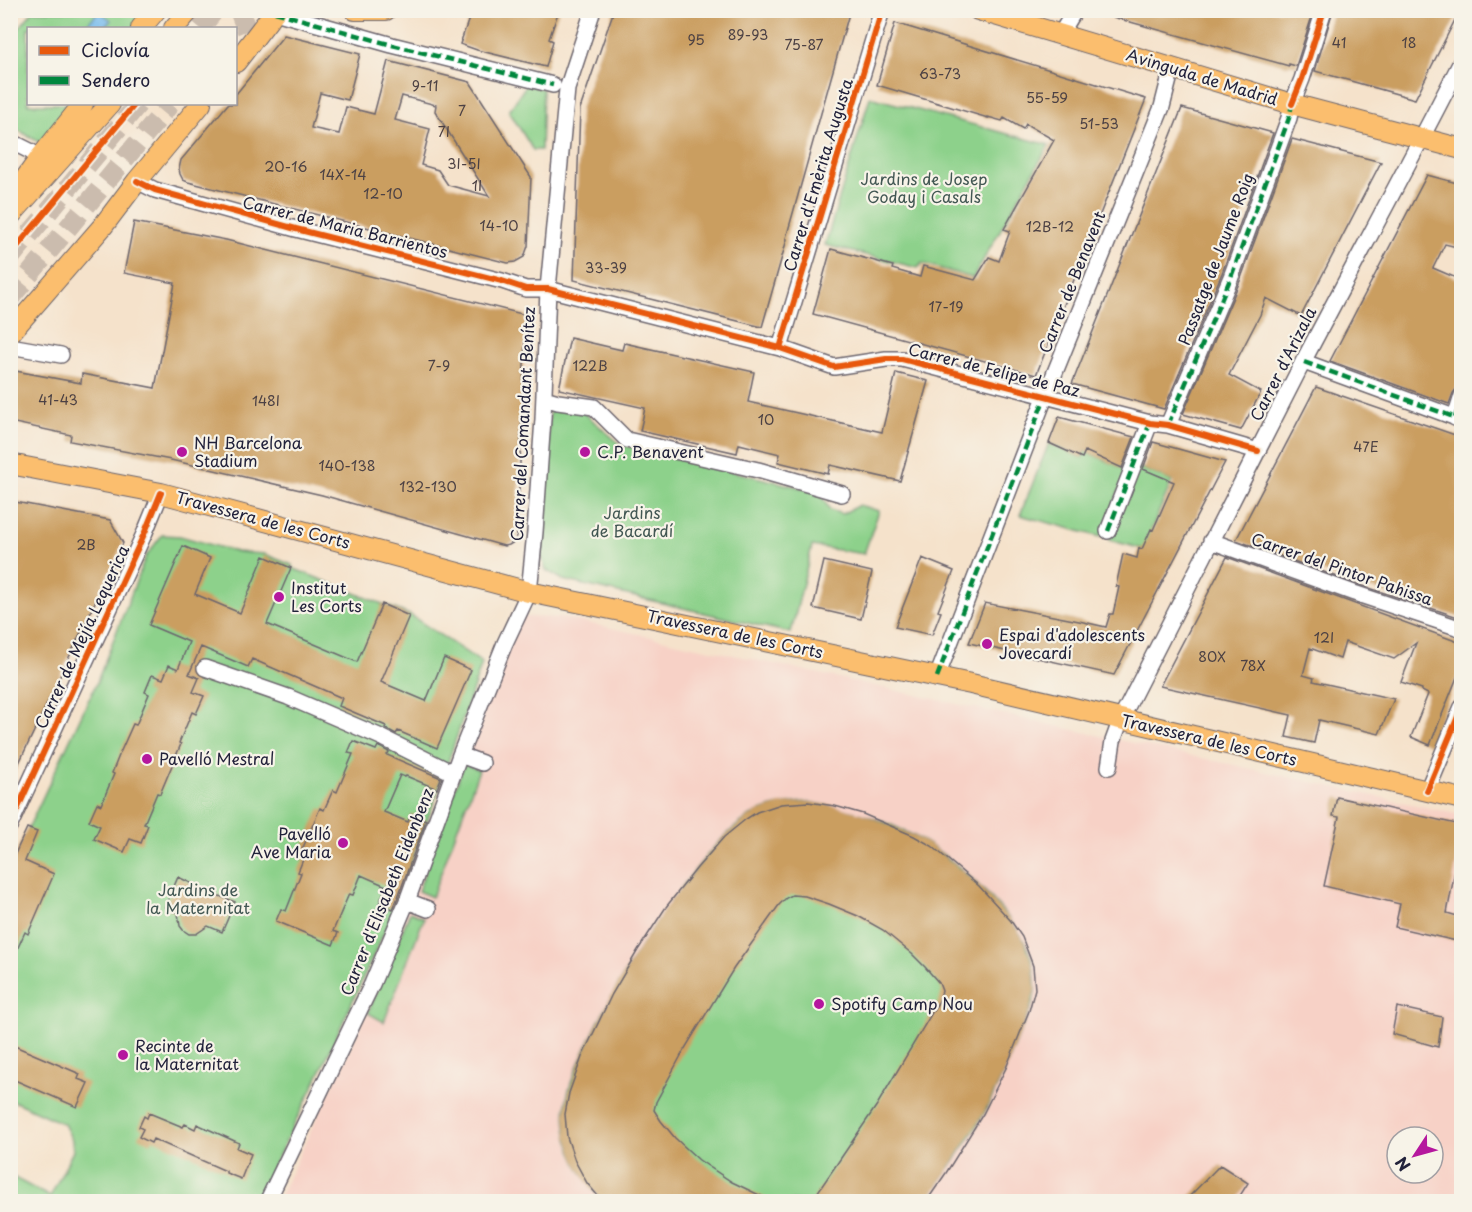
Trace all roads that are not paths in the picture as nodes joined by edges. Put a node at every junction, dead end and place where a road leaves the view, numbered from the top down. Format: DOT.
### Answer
graph roads {
  1 [pos="156,10"];
  2 [pos="355,10"];
  3 [pos="386,10"];
  4 [pos="593,10"];
  5 [pos="882,10"];
  6 [pos="978,10"];
  7 [pos="1076,10"];
  8 [pos="1324,10"];
  9 [pos="276,11"];
  10 [pos="188,12"];
  11 [pos="142,27"];
  12 [pos="175,27"];
  13 [pos="1060,35"];
  14 [pos="1461,60"];
  15 [pos="237,61"];
  16 [pos="1172,68"];
  17 [pos="553,85"];
  18 [pos="1292,104"];
  19 [pos="82,105"];
  20 [pos="109,105"];
  21 [pos="200,105"];
  22 [pos="1422,139"];
  23 [pos="10,141"];
  24 [pos="1461,149"];
  25 [pos="40,158"];
  26 [pos="138,181"];
  27 [pos="10,200"];
  28 [pos="10,216"];
  29 [pos="548,289"];
  30 [pos="10,333"];
  31 [pos="10,345"];
  32 [pos="780,348"];
  33 [pos="62,355"];
  34 [pos="1304,362"];
  35 [pos="1461,396"];
  36 [pos="1045,397"];
  37 [pos="544,398"];
  38 [pos="1458,419"];
  39 [pos="1150,423"];
  40 [pos="1168,425"];
  41 [pos="1258,451"];
  42 [pos="10,464"];
  43 [pos="161,493"];
  44 [pos="842,494"];
  45 [pos="1108,531"];
  46 [pos="1211,541"];
  47 [pos="529,592"];
  48 [pos="1461,629"];
  49 [pos="205,668"];
  50 [pos="937,676"];
  51 [pos="1461,707"];
  52 [pos="1121,719"];
  53 [pos="460,755"];
  54 [pos="482,763"];
  55 [pos="1108,768"];
  56 [pos="453,773"];
  57 [pos="1427,791"];
  58 [pos="1461,798"];
  59 [pos="10,825"];
  60 [pos="407,901"];
  61 [pos="428,909"];
  62 [pos="267,1202"];
  1 -- 11 [label="main road"];
  2 -- 3 [label="main road"];
  4 -- 29 [label="street, Carrer del Comandant Benítez"];
  5 -- 32 [label="street, Carrer d'Emèrita Augusta"];
  6 -- 13 [label="main road, Avinguda de Madrid"];
  7 -- 13 [label="street"];
  8 -- 18 [label="street, Passatge de Jaume Roig"];
  9 -- 15 [label="main road"];
  9 -- 17 [label="street"];
  10 -- 12 [label="main road"];
  13 -- 16 [label="main road, Avinguda de Madrid"];
  14 -- 22 [label="street, Carrer d'Arizala"];
  16 -- 18 [label="main road, Avinguda de Madrid"];
  16 -- 36 [label="street, Carrer de Benavent"];
  18 -- 22 [label="main road, Avinguda de Madrid"];
  18 -- 40 [label="street, Passatge de Jaume Roig"];
  19 -- 25 [label="main road"];
  20 -- 28 [label="main road"];
  21 -- 26 [label="main road"];
  22 -- 24 [label="main road, Avinguda de Madrid"];
  22 -- 34 [label="street, Carrer d'Arizala"];
  23 -- 25 [label="street"];
  25 -- 27 [label="main road"];
  26 -- 29 [label="street, Carrer de Maria Barrientos"];
  26 -- 30 [label="main road"];
  29 -- 32 [label="street, Carrer de Felipe de Paz"];
  29 -- 37 [label="street, Carrer del Comandant Benítez"];
  31 -- 33 [label="street"];
  32 -- 36 [label="street, Carrer de Felipe de Paz"];
  34 -- 38 [label="street"];
  34 -- 41 [label="street, Carrer d'Arizala"];
  35 -- 38 [label="street"];
  36 -- 39 [label="street, Carrer de Felipe de Paz"];
  36 -- 50 [label="street, Carrer de Benavent"];
  37 -- 44 [label="street"];
  37 -- 47 [label="street, Carrer del Comandant Benítez"];
  39 -- 40 [label="street, Carrer de Felipe de Paz"];
  39 -- 45 [label="street"];
  40 -- 41 [label="street, Carrer de Felipe de Paz"];
  41 -- 46 [label="street, Carrer d'Arizala"];
  42 -- 43 [label="main road, Travessera de les Corts"];
  43 -- 47 [label="main road, Travessera de les Corts"];
  43 -- 59 [label="street, Carrer de Mejía Lequerica"];
  46 -- 48 [label="street, Carrer del Pintor Pahissa"];
  46 -- 52 [label="street, Carrer d'Arizala"];
  47 -- 50 [label="main road, Travessera de les Corts"];
  47 -- 53 [label="street, Carrer d'Elisabeth Eidenbenz"];
  49 -- 56 [label="street"];
  50 -- 52 [label="main road, Travessera de les Corts"];
  51 -- 57 [label="street"];
  52 -- 55 [label="street, Carrer d'Arizala"];
  52 -- 57 [label="main road, Travessera de les Corts"];
  53 -- 54 [label="street"];
  53 -- 56 [label="street, Carrer d'Elisabeth Eidenbenz"];
  56 -- 60 [label="street, Carrer d'Elisabeth Eidenbenz"];
  57 -- 58 [label="main road, Travessera de les Corts"];
  60 -- 61 [label="street"];
  60 -- 62 [label="street, Carrer d'Elisabeth Eidenbenz"];
}
